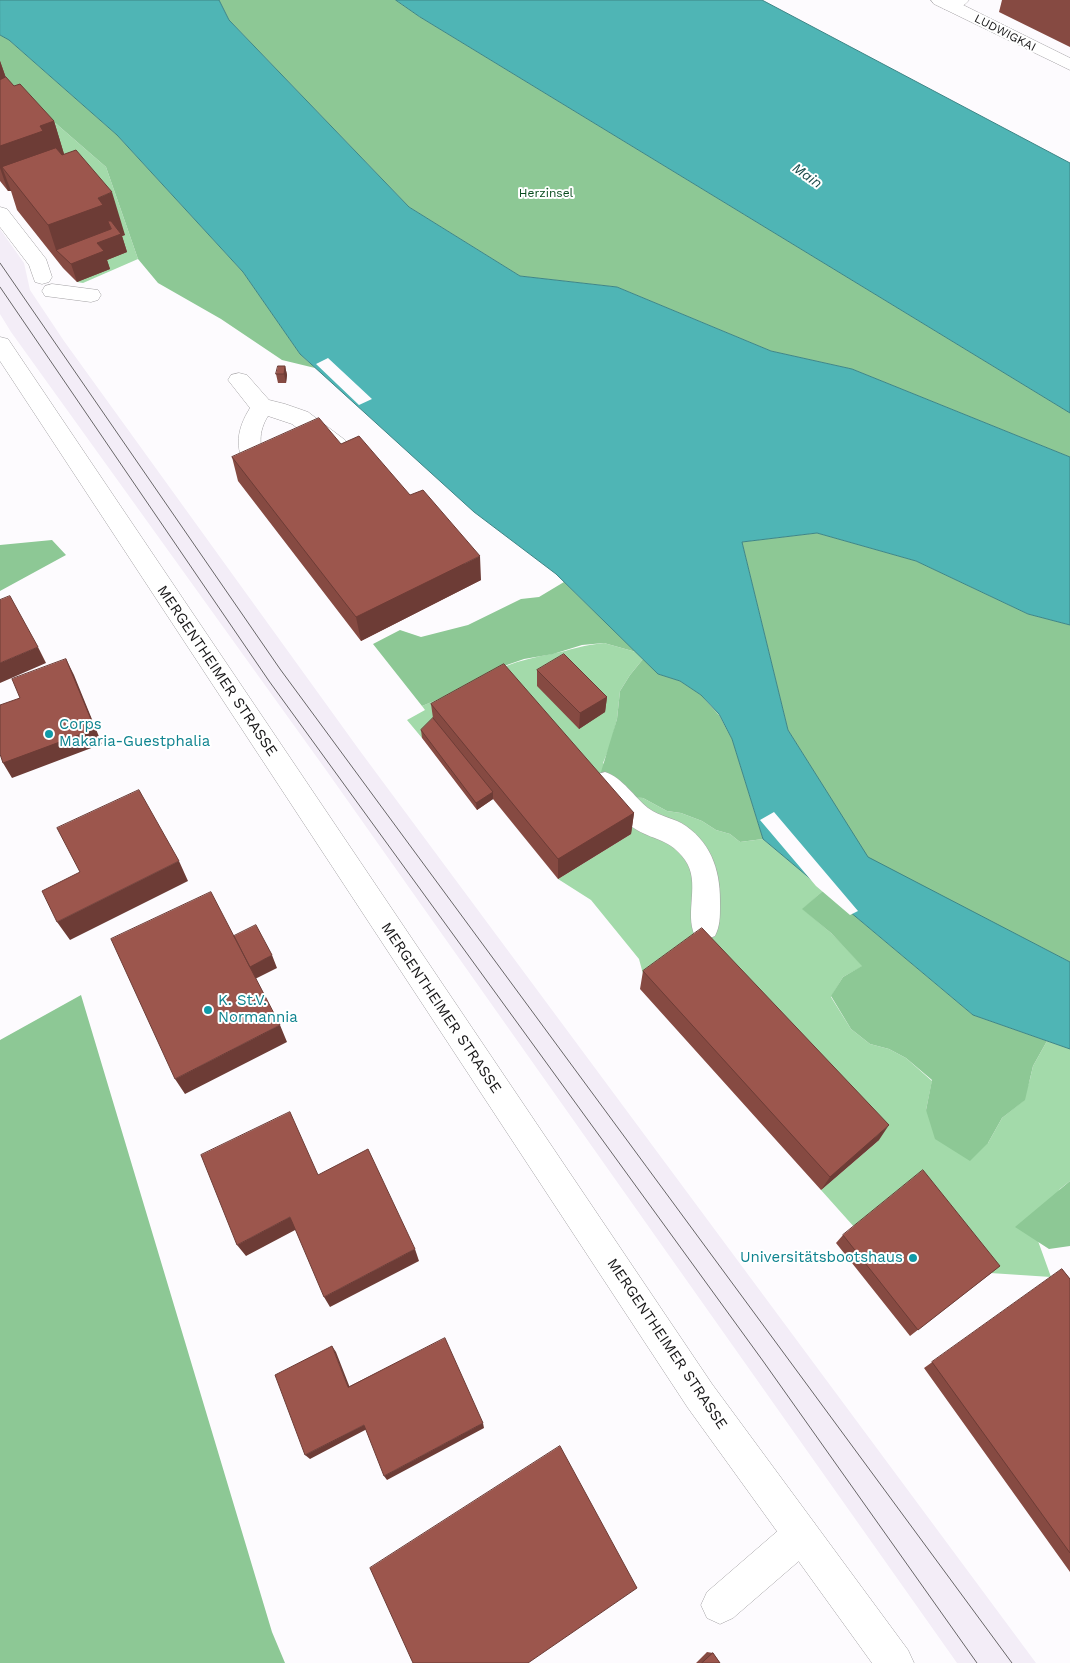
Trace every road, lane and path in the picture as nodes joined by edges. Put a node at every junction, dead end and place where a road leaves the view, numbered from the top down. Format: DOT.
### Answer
graph roads {
  1 [pos="950,2"];
  2 [pos="1070,65"];
  3 [pos="0,213"];
  4 [pos="91,295"];
  5 [pos="0,344"];
  6 [pos="239,380"];
  7 [pos="262,406"];
  8 [pos="353,458"];
  9 [pos="255,464"];
  10 [pos="588,767"];
  11 [pos="705,927"];
  12 [pos="801,1535"];
  13 [pos="720,1605"];
  14 [pos="895,1663"];
  1 -- 2 [label="main road, LUDWIGKAI"];
  3 -- 4 [label="main road"];
  5 -- 12 [label="main road, MERGENTHEIMER STRASSE"];
  6 -- 7 [label="main road"];
  7 -- 8 [label="main road"];
  7 -- 9 [label="main road"];
  10 -- 11 [label="main road"];
  12 -- 13 [label="main road"];
  12 -- 14 [label="main road, MERGENTHEIMER STRASSE"];
}
